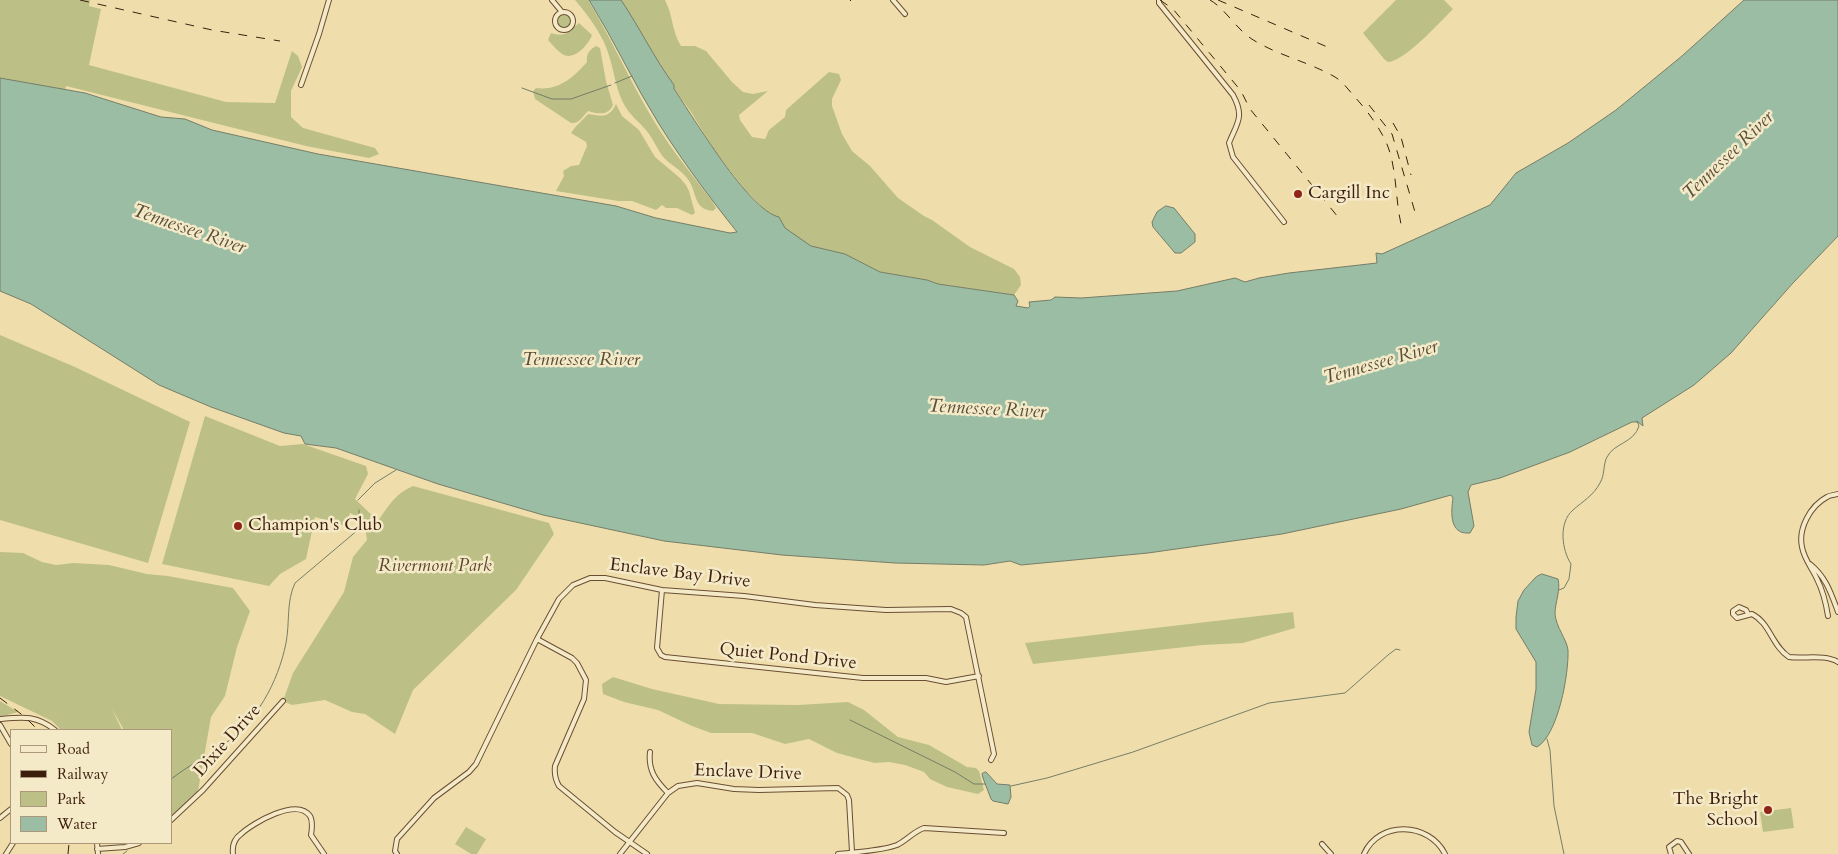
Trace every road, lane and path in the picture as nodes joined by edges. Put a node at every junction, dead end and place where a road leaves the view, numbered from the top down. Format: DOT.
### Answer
graph roads {
  1 [pos="329,0"];
  2 [pos="552,0"];
  3 [pos="893,0"];
  4 [pos="1159,0"];
  5 [pos="562,12"];
  6 [pos="905,14"];
  7 [pos="301,85"];
  8 [pos="1284,222"];
  9 [pos="1838,494"];
  10 [pos="1808,562"];
  11 [pos="662,590"];
  12 [pos="1838,612"];
  13 [pos="1748,614"];
  14 [pos="1828,616"];
  15 [pos="537,638"];
  16 [pos="1838,662"];
  17 [pos="979,676"];
  18 [pos="283,700"];
  19 [pos="0,719"];
  20 [pos="0,725"];
  21 [pos="54,729"];
  22 [pos="10,742"];
  23 [pos="650,752"];
  24 [pos="991,760"];
  25 [pos="668,793"];
  26 [pos="10,810"];
  27 [pos="0,818"];
  28 [pos="172,819"];
  29 [pos="1004,833"];
  30 [pos="628,842"];
  31 [pos="135,844"];
  32 [pos="1322,844"];
  33 [pos="97,852"];
  34 [pos="852,852"];
  35 [pos="233,854"];
  36 [pos="324,854"];
  37 [pos="397,854"];
  38 [pos="620,854"];
  39 [pos="647,854"];
  40 [pos="838,854"];
  41 [pos="1331,854"];
  42 [pos="1364,854"];
  43 [pos="1445,854"];
  44 [pos="1671,854"];
  45 [pos="1689,854"];
  1 -- 7 [label="street"];
  2 -- 5 [label="street"];
  3 -- 6 [label="street"];
  4 -- 8 [label="street"];
  5 -- 5 [label="street"];
  9 -- 10 [label="street"];
  10 -- 12 [label="street"];
  10 -- 14 [label="street"];
  11 -- 15 [label="street, Enclave Bay Drive"];
  11 -- 17 [label="street, Enclave Bay Drive"];
  11 -- 17 [label="street, Quiet Pond Drive"];
  13 -- 16 [label="street"];
  15 -- 30 [label="street"];
  15 -- 37 [label="street, Enclave Bay Drive"];
  17 -- 24 [label="street, Enclave Bay Drive"];
  18 -- 28 [label="street, Dixie Drive"];
  19 -- 21 [label="street"];
  20 -- 22 [label="street"];
  23 -- 25 [label="street"];
  25 -- 30 [label="street, Enclave Drive"];
  25 -- 34 [label="street, Enclave Drive"];
  26 -- 27 [label="street"];
  29 -- 34 [label="street"];
  30 -- 38 [label="street, Enclave Drive"];
  30 -- 39 [label="street"];
  31 -- 33 [label="street"];
  32 -- 41 [label="street"];
  34 -- 40 [label="street"];
  35 -- 36 [label="street"];
  42 -- 43 [label="street"];
  44 -- 45 [label="street"];
}
